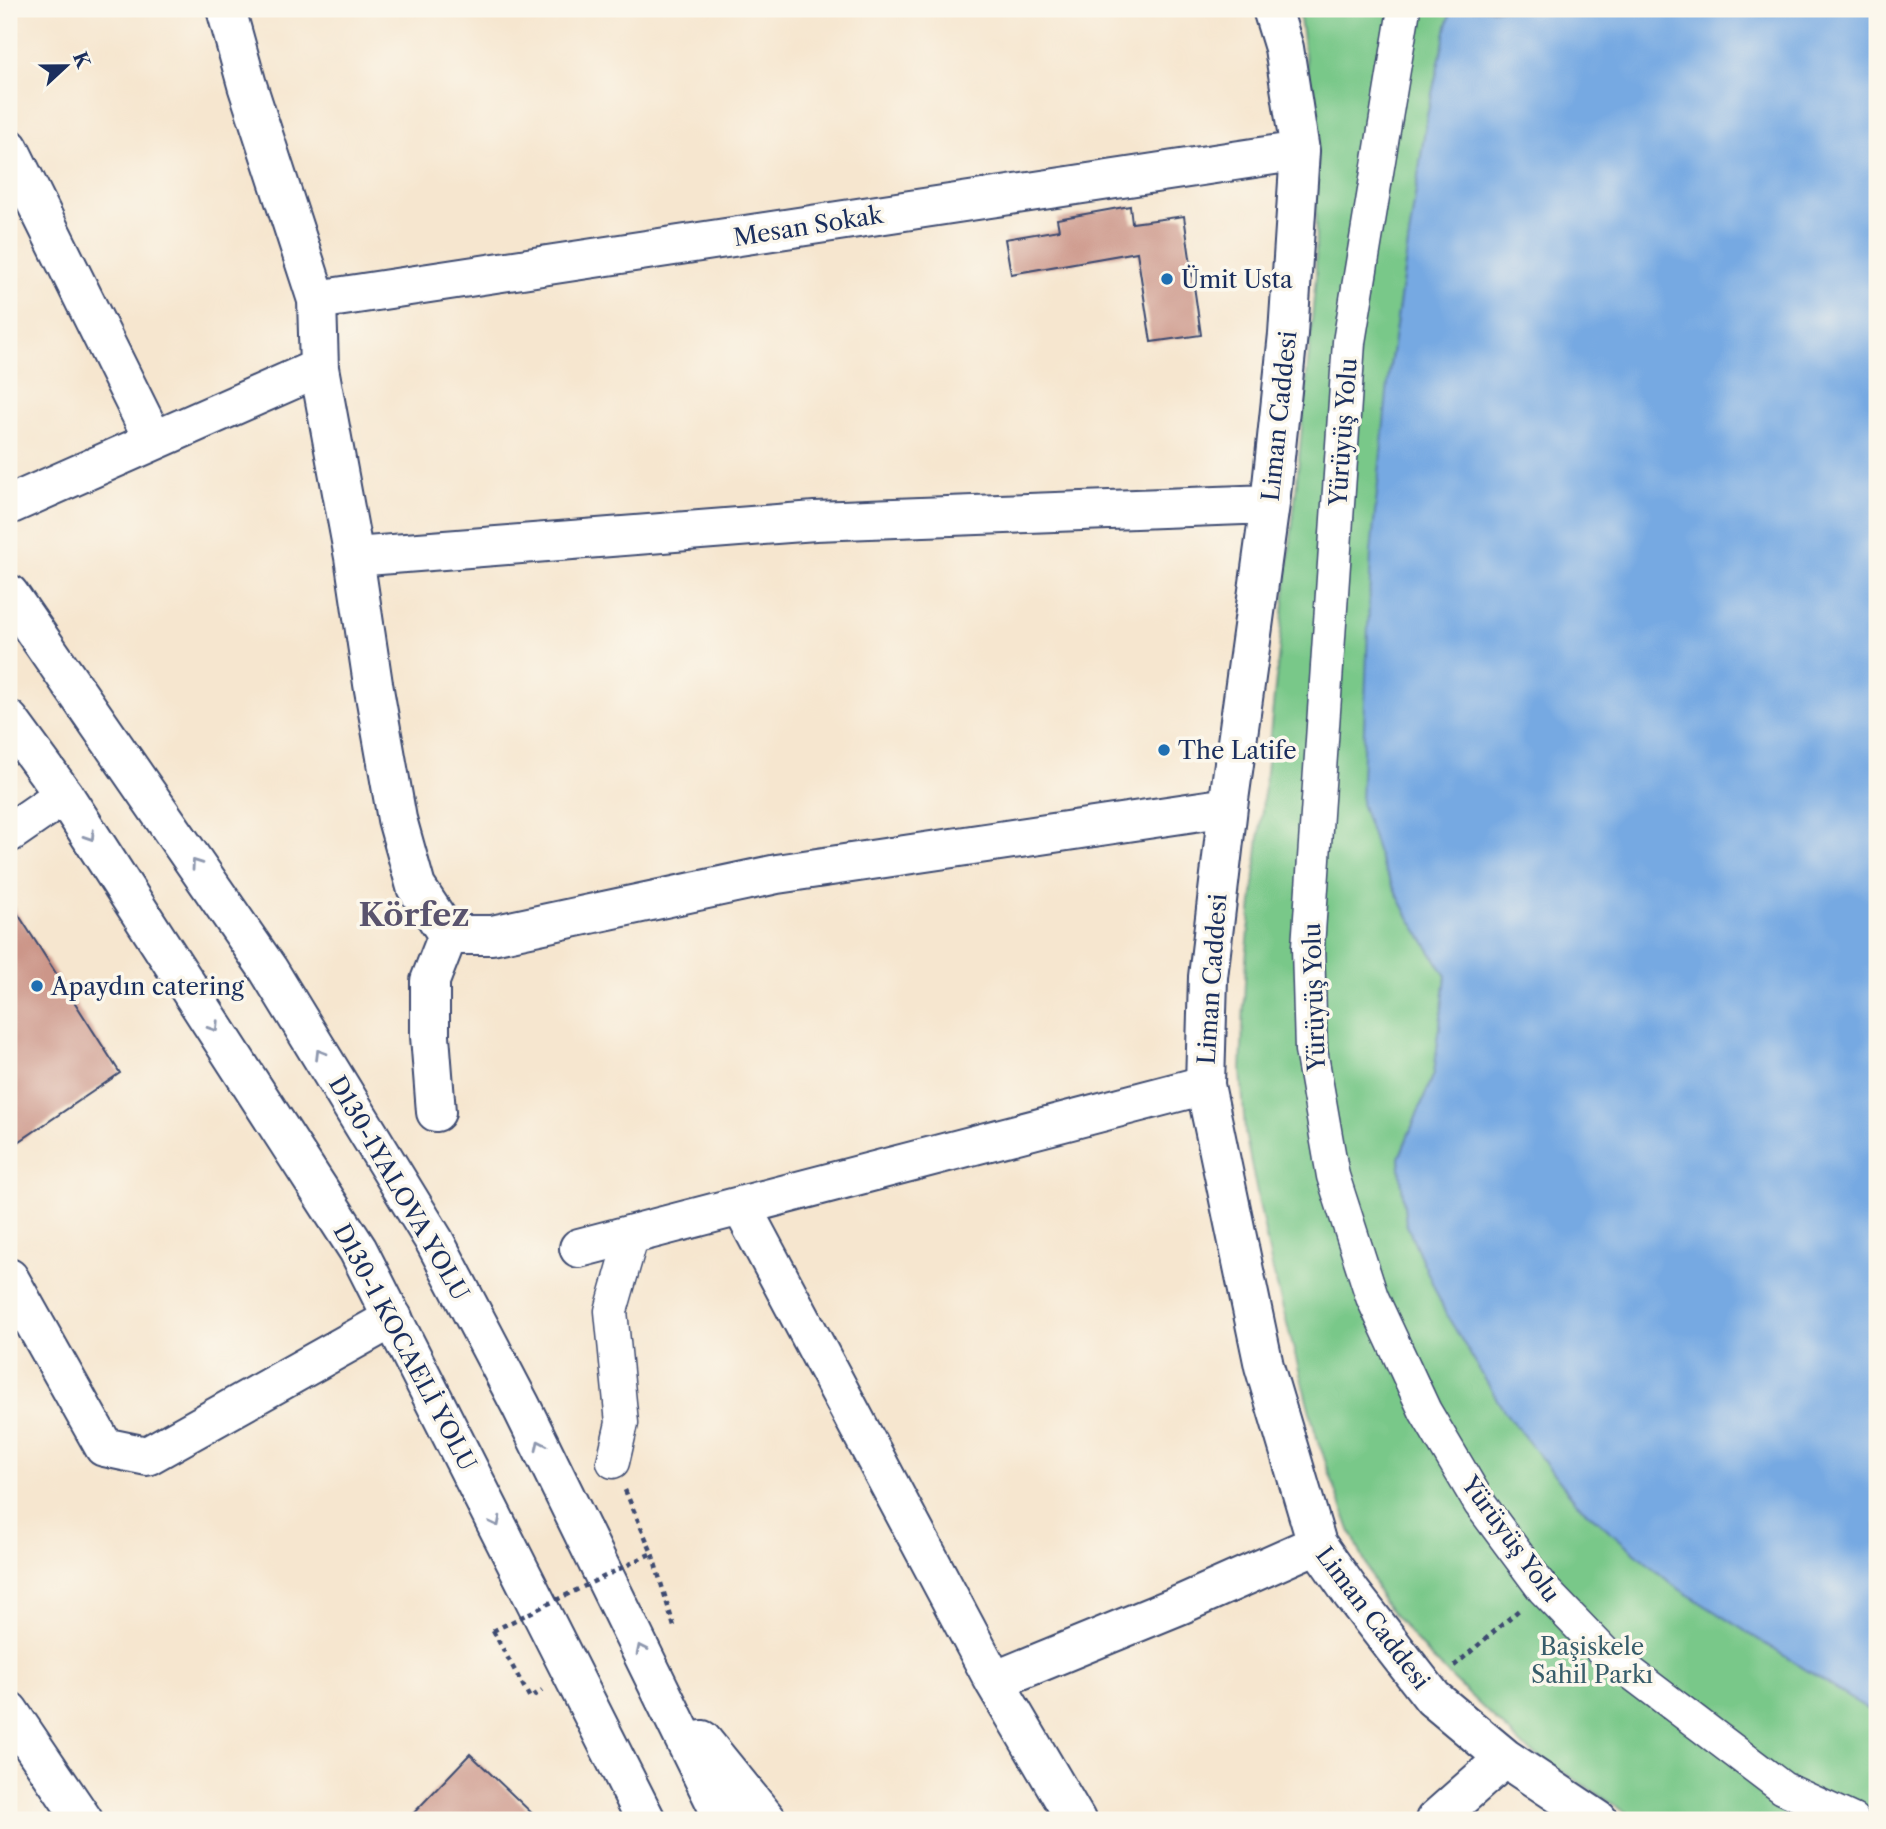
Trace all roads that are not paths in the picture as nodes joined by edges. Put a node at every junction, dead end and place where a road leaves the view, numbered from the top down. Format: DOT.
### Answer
graph roads {
  1 [pos="226,9"];
  2 [pos="1272,9"];
  3 [pos="1404,9"];
  4 [pos="9,148"];
  5 [pos="1300,151"];
  6 [pos="317,300"];
  7 [pos="319,368"];
  8 [pos="154,441"];
  9 [pos="1270,504"];
  10 [pos="9,505"];
  11 [pos="355,556"];
  12 [pos="9,594"];
  13 [pos="9,720"];
  14 [pos="64,795"];
  15 [pos="1228,807"];
  16 [pos="9,833"];
  17 [pos="449,935"];
  18 [pos="1205,1085"];
  19 [pos="436,1112"];
  20 [pos="741,1206"];
  21 [pos="633,1234"];
  22 [pos="579,1248"];
  23 [pos="9,1278"];
  24 [pos="393,1318"];
  25 [pos="613,1462"];
  26 [pos="1317,1544"];
  27 [pos="995,1681"];
  28 [pos="661,1690"];
  29 [pos="9,1711"];
  30 [pos="592,1711"];
  31 [pos="1505,1758"];
  32 [pos="83,1820"];
  33 [pos="620,1820"];
  34 [pos="646,1820"];
  35 [pos="724,1820"];
  36 [pos="766,1820"];
  37 [pos="1076,1820"];
  38 [pos="1435,1820"];
  39 [pos="1598,1820"];
  40 [pos="1853,1820"];
  1 -- 6 [label="main road"];
  2 -- 5 [label="main road, Liman Caddesi"];
  3 -- 40 [label="street, Yürüyüş Yolu"];
  4 -- 8 [label="main road"];
  5 -- 6 [label="main road, Mesan Sokak"];
  5 -- 9 [label="main road, Liman Caddesi"];
  6 -- 7 [label="main road"];
  7 -- 8 [label="main road"];
  7 -- 11 [label="main road"];
  8 -- 10 [label="main road"];
  9 -- 11 [label="main road"];
  9 -- 15 [label="main road, Liman Caddesi"];
  11 -- 17 [label="main road"];
  28 -- 12 [label="main road, D130-1YALOVA YOLU, one-way"];
  13 -- 14 [label="main road, D130-1 KOCAELİ YOLU"];
  14 -- 16 [label="main road"];
  14 -- 24 [label="main road, D130-1 KOCAELİ YOLU, one-way"];
  15 -- 17 [label="main road"];
  15 -- 18 [label="main road, Liman Caddesi"];
  17 -- 19 [label="main road"];
  18 -- 20 [label="main road"];
  18 -- 26 [label="main road, Liman Caddesi"];
  20 -- 21 [label="main road"];
  20 -- 27 [label="main road"];
  21 -- 22 [label="main road"];
  21 -- 25 [label="street"];
  23 -- 24 [label="main road"];
  24 -- 30 [label="main road, D130-1 KOCAELİ YOLU, one-way"];
  26 -- 27 [label="main road"];
  26 -- 31 [label="main road, Liman Caddesi"];
  27 -- 37 [label="main road"];
  28 -- 35 [label="main road, D130-1YALOVA YOLU"];
  28 -- 36 [label="main road"];
  29 -- 32 [label="main road"];
  30 -- 33 [label="main road"];
  30 -- 34 [label="main road, D130-1 KOCAELİ YOLU"];
  31 -- 38 [label="main road"];
  31 -- 39 [label="main road, Liman Caddesi"];
}
